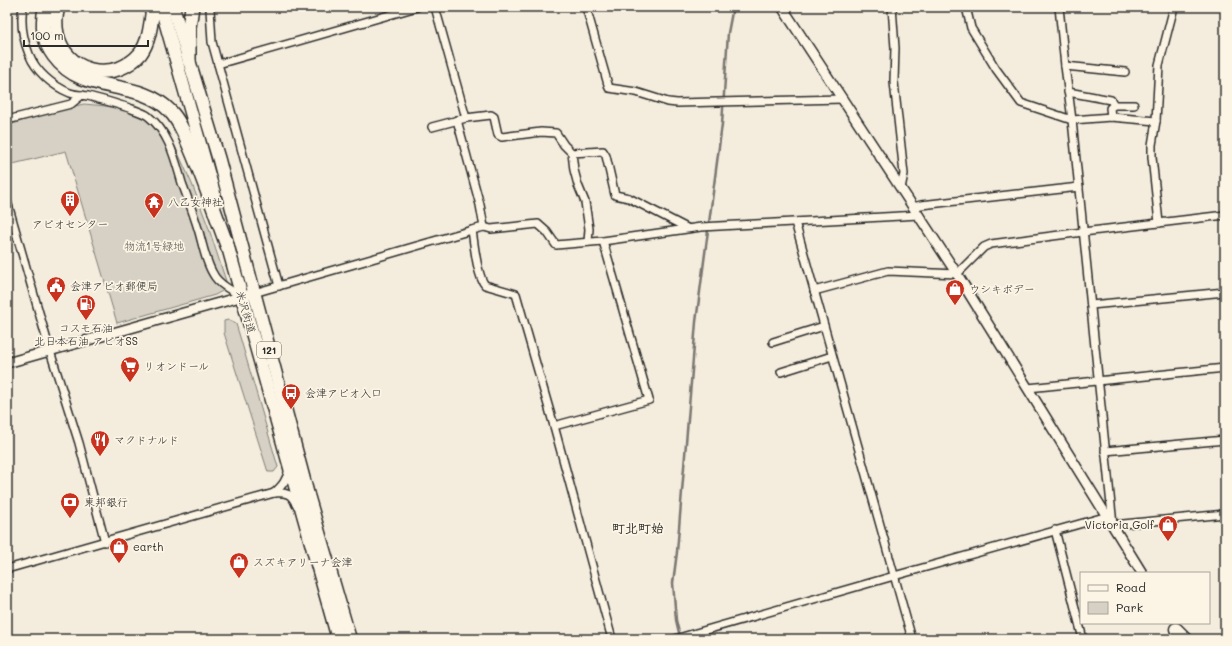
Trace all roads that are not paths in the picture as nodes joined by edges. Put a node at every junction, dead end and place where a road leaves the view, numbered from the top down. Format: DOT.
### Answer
graph roads {
  1 [pos="23,7"];
  2 [pos="46,7"];
  3 [pos="58,7"];
  4 [pos="153,7"];
  5 [pos="161,7"];
  6 [pos="173,7"];
  7 [pos="192,7"];
  8 [pos="211,7"];
  9 [pos="417,7"];
  10 [pos="435,7"];
  11 [pos="586,7"];
  12 [pos="782,7"];
  13 [pos="892,7"];
  14 [pos="966,7"];
  15 [pos="1059,7"];
  16 [pos="1174,7"];
  17 [pos="189,61"];
  18 [pos="218,64"];
  19 [pos="1064,66"];
  20 [pos="1125,72"];
  21 [pos="1068,92"];
  22 [pos="82,96"];
  23 [pos="843,99"];
  24 [pos="1134,105"];
  25 [pos="1114,106"];
  26 [pos="1111,117"];
  27 [pos="466,118"];
  28 [pos="7,120"];
  29 [pos="457,120"];
  30 [pos="1072,120"];
  31 [pos="1156,121"];
  32 [pos="432,127"];
  33 [pos="572,153"];
  34 [pos="1079,187"];
  35 [pos="901,188"];
  36 [pos="7,201"];
  37 [pos="913,207"];
  38 [pos="919,215"];
  39 [pos="1225,215"];
  40 [pos="795,222"];
  41 [pos="1159,223"];
  42 [pos="484,228"];
  43 [pos="687,228"];
  44 [pos="472,230"];
  45 [pos="1083,232"];
  46 [pos="603,241"];
  47 [pos="588,242"];
  48 [pos="228,248"];
  49 [pos="957,274"];
  50 [pos="279,286"];
  51 [pos="814,291"];
  52 [pos="1225,292"];
  53 [pos="254,293"];
  54 [pos="242,297"];
  55 [pos="1091,305"];
  56 [pos="824,326"];
  57 [pos="773,342"];
  58 [pos="50,351"];
  59 [pos="832,356"];
  60 [pos="7,363"];
  61 [pos="1225,368"];
  62 [pos="781,372"];
  63 [pos="1099,381"];
  64 [pos="1028,388"];
  65 [pos="554,426"];
  66 [pos="1225,440"];
  67 [pos="1105,451"];
  68 [pos="288,462"];
  69 [pos="274,493"];
  70 [pos="1225,514"];
  71 [pos="1108,516"];
  72 [pos="1113,525"];
  73 [pos="1055,530"];
  74 [pos="105,542"];
  75 [pos="311,543"];
  76 [pos="7,569"];
  77 [pos="1141,572"];
  78 [pos="894,576"];
  79 [pos="1176,632"];
  80 [pos="338,639"];
  81 [pos="350,639"];
  82 [pos="612,639"];
  83 [pos="675,639"];
  84 [pos="912,639"];
  85 [pos="1083,639"];
  86 [pos="1186,639"];
  1 -- 22 [label="street"];
  2 -- 48 [label="highway"];
  3 -- 4 [label="highway"];
  5 -- 48 [label="highway, 米沢街道 / 121"];
  6 -- 17 [label="highway, 米沢街道 / 121"];
  7 -- 17 [label="highway"];
  8 -- 18 [label="street"];
  9 -- 18 [label="street"];
  10 -- 27 [label="street"];
  11 -- 23 [label="street"];
  12 -- 23 [label="street"];
  13 -- 35 [label="street"];
  14 -- 30 [label="street"];
  15 -- 19 [label="street"];
  16 -- 31 [label="street"];
  17 -- 53 [label="highway, 米沢街道 / 121"];
  18 -- 50 [label="street"];
  19 -- 20 [label="street"];
  19 -- 21 [label="street"];
  21 -- 25 [label="street"];
  21 -- 30 [label="street"];
  22 -- 28 [label="street"];
  22 -- 54 [label="street"];
  23 -- 35 [label="street"];
  24 -- 25 [label="street"];
  25 -- 26 [label="street"];
  26 -- 30 [label="street"];
  26 -- 31 [label="street"];
  27 -- 29 [label="street"];
  27 -- 33 [label="street"];
  29 -- 32 [label="street"];
  29 -- 42 [label="street"];
  30 -- 34 [label="street"];
  31 -- 41 [label="street"];
  33 -- 43 [label="street"];
  33 -- 47 [label="street"];
  34 -- 37 [label="street"];
  34 -- 45 [label="street"];
  35 -- 37 [label="street"];
  36 -- 58 [label="street"];
  37 -- 38 [label="street"];
  38 -- 40 [label="street"];
  38 -- 49 [label="street"];
  39 -- 41 [label="street"];
  40 -- 43 [label="street"];
  40 -- 51 [label="street"];
  41 -- 45 [label="street"];
  42 -- 44 [label="street"];
  42 -- 47 [label="street"];
  43 -- 46 [label="street"];
  44 -- 50 [label="street"];
  44 -- 65 [label="street"];
  45 -- 49 [label="street"];
  45 -- 55 [label="street"];
  46 -- 47 [label="street"];
  46 -- 65 [label="street"];
  48 -- 54 [label="highway, 米沢街道 / 121"];
  49 -- 51 [label="street"];
  49 -- 64 [label="street"];
  50 -- 53 [label="street"];
  51 -- 56 [label="street"];
  52 -- 55 [label="street"];
  53 -- 54 [label="street"];
  53 -- 81 [label="highway, 米沢街道 / 121"];
  54 -- 58 [label="street"];
  54 -- 68 [label="highway, 米沢街道 / 121"];
  55 -- 63 [label="street"];
  56 -- 57 [label="street"];
  56 -- 59 [label="street"];
  58 -- 60 [label="street"];
  58 -- 74 [label="street"];
  59 -- 62 [label="street"];
  59 -- 78 [label="street"];
  61 -- 63 [label="street"];
  63 -- 64 [label="street"];
  63 -- 67 [label="street"];
  64 -- 71 [label="street"];
  65 -- 82 [label="street"];
  66 -- 67 [label="street"];
  67 -- 72 [label="street"];
  68 -- 69 [label="street"];
  68 -- 75 [label="highway, 米沢街道 / 121"];
  69 -- 74 [label="street"];
  69 -- 75 [label="street"];
  70 -- 72 [label="street"];
  71 -- 72 [label="street"];
  71 -- 73 [label="street"];
  72 -- 77 [label="street"];
  73 -- 78 [label="street"];
  73 -- 85 [label="street"];
  74 -- 76 [label="street"];
  75 -- 80 [label="highway, 米沢街道 / 121"];
  78 -- 83 [label="street"];
  78 -- 84 [label="street"];
  79 -- 86 [label="highway"];
}
